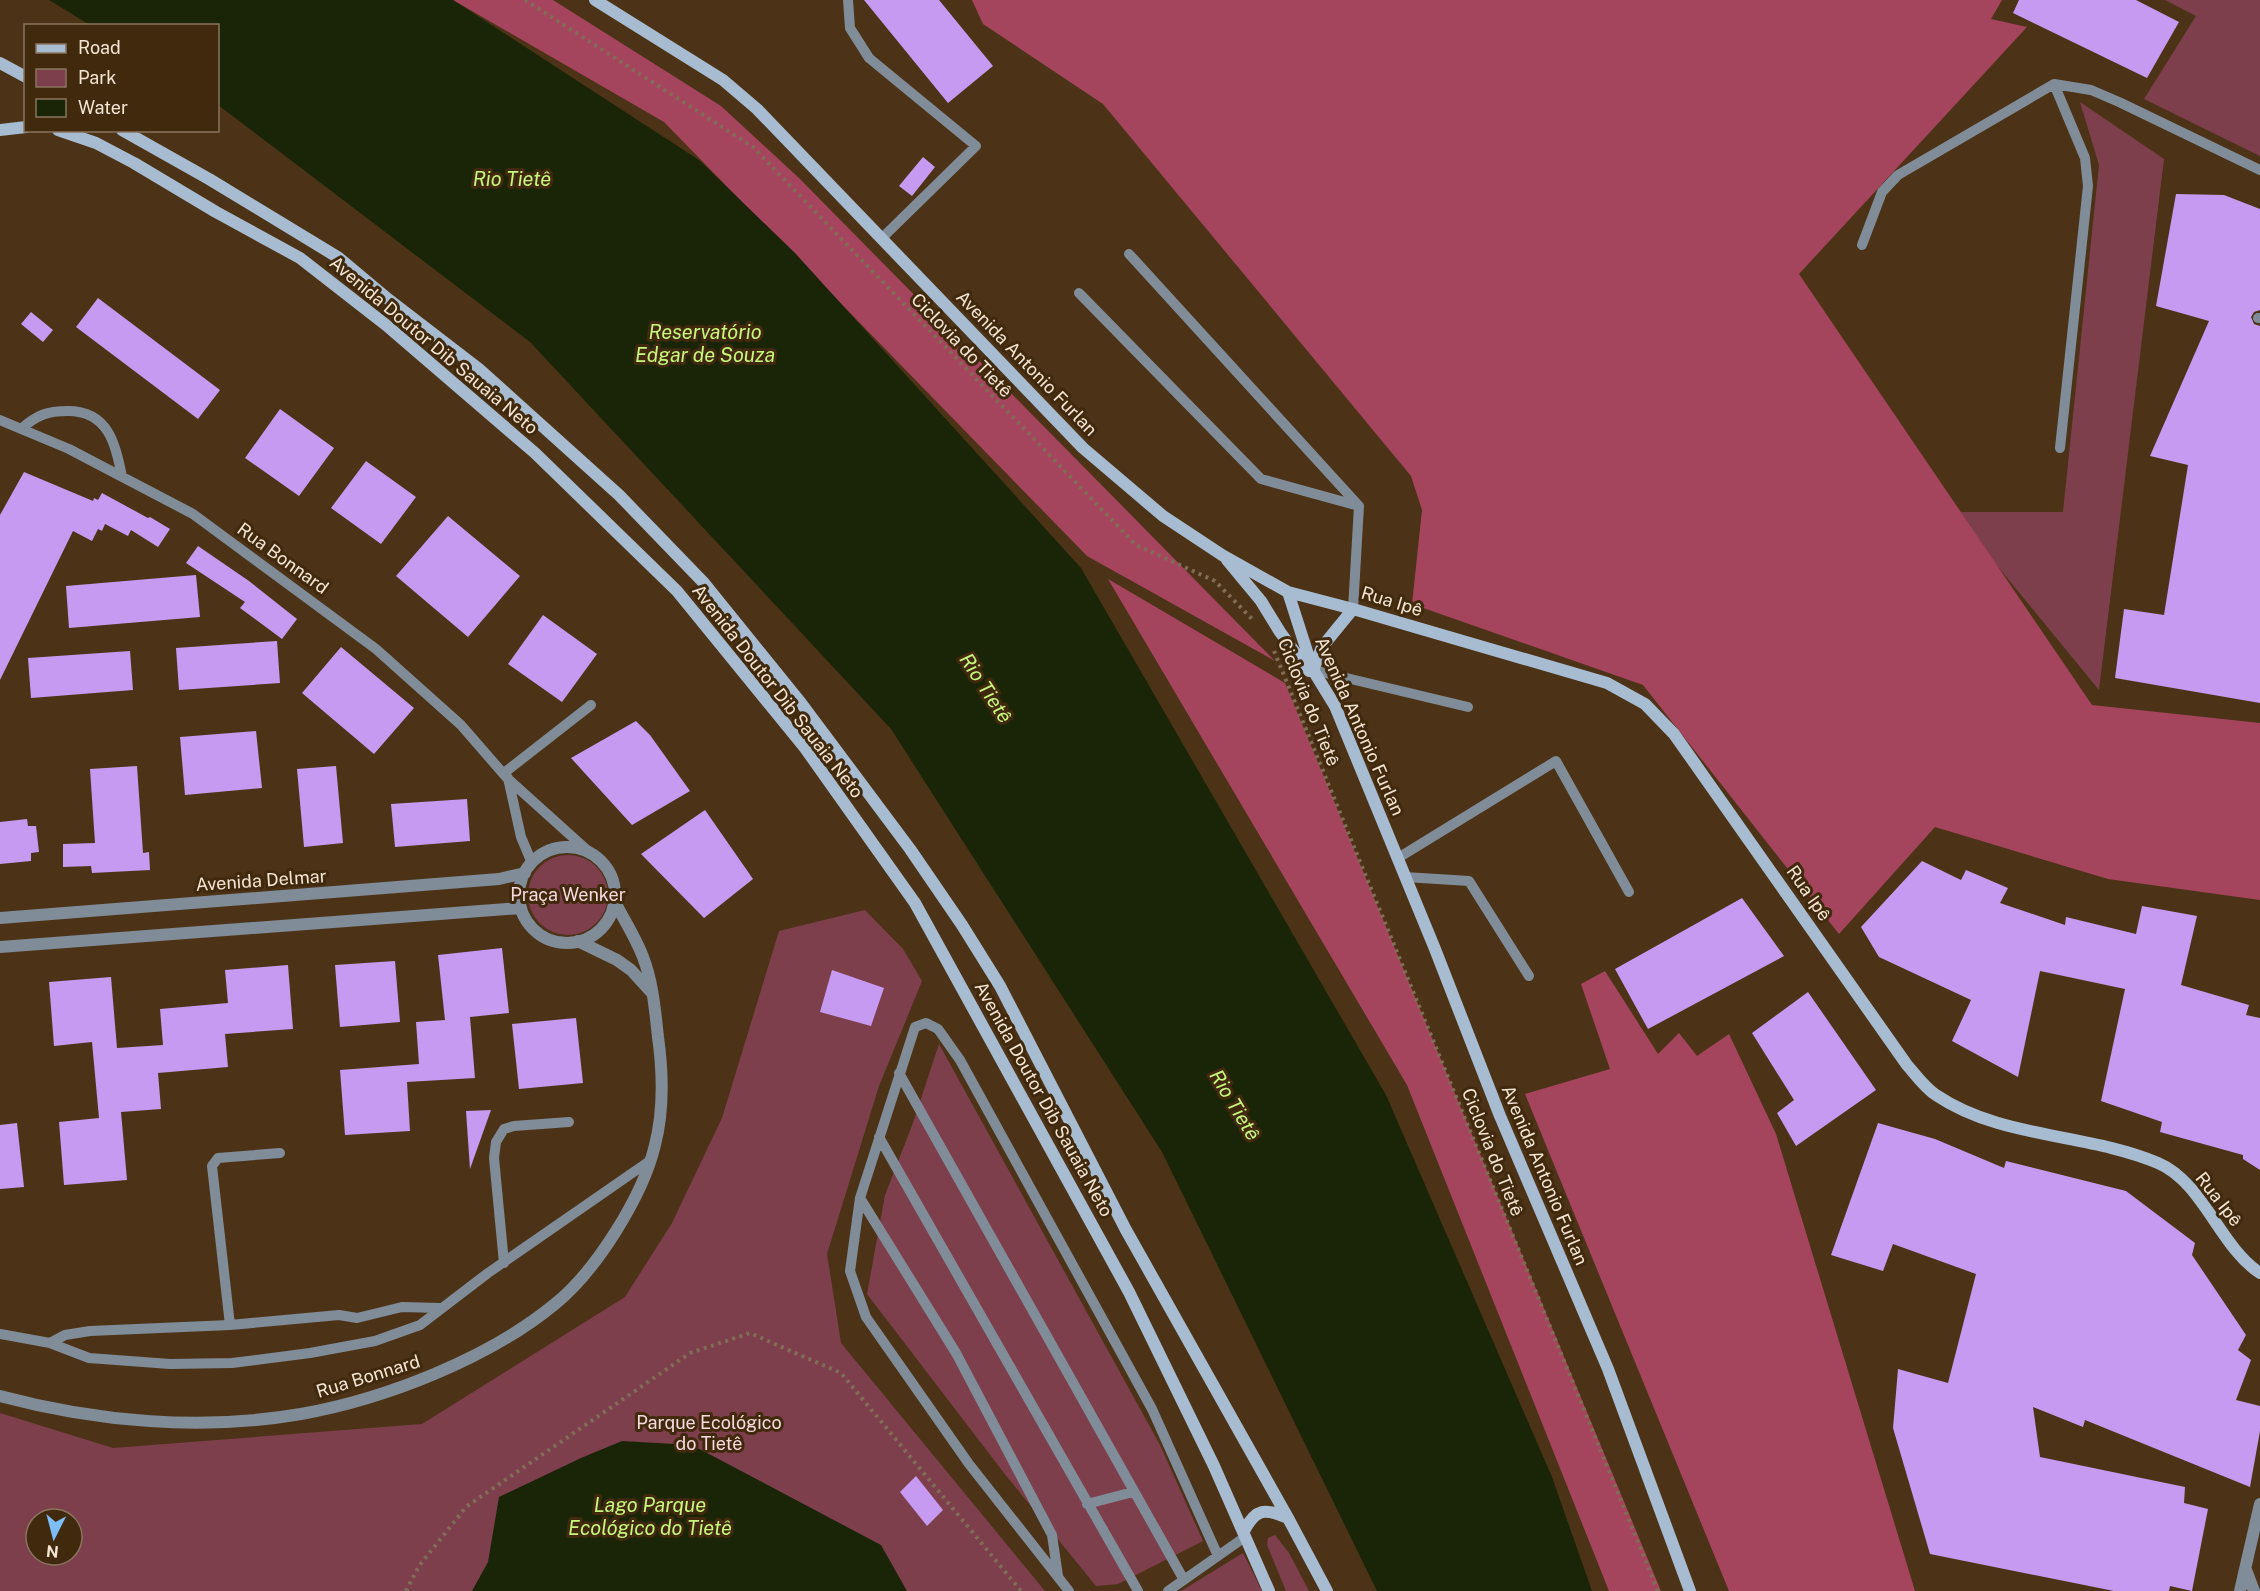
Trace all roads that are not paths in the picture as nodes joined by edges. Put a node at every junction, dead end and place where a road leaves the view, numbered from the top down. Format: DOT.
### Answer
graph roads {
  1 [pos="595,0"];
  2 [pos="848,0"];
  3 [pos="0,63"];
  4 [pos="24,76"];
  5 [pos="2054,84"];
  6 [pos="24,127"];
  7 [pos="0,130"];
  8 [pos="64,132"];
  9 [pos="126,132"];
  10 [pos="2260,170"];
  11 [pos="882,238"];
  12 [pos="1862,245"];
  13 [pos="1129,254"];
  14 [pos="1079,293"];
  15 [pos="0,420"];
  16 [pos="21,429"];
  17 [pos="2060,448"];
  18 [pos="122,477"];
  19 [pos="1359,506"];
  20 [pos="1222,555"];
  21 [pos="1288,592"];
  22 [pos="1353,609"];
  23 [pos="1312,670"];
  24 [pos="591,705"];
  25 [pos="1335,706"];
  26 [pos="1468,707"];
  27 [pos="506,775"];
  28 [pos="588,851"];
  29 [pos="1398,858"];
  30 [pos="528,868"];
  31 [pos="1405,877"];
  32 [pos="1629,892"];
  33 [pos="615,902"];
  34 [pos="521,908"];
  35 [pos="0,918"];
  36 [pos="578,941"];
  37 [pos="0,947"];
  38 [pos="1529,976"];
  39 [pos="653,994"];
  40 [pos="899,1073"];
  41 [pos="569,1122"];
  42 [pos="879,1137"];
  43 [pos="280,1153"];
  44 [pos="651,1160"];
  45 [pos="860,1198"];
  46 [pos="504,1263"];
  47 [pos="2260,1273"];
  48 [pos="440,1308"];
  49 [pos="230,1325"];
  50 [pos="0,1334"];
  51 [pos="50,1343"];
  52 [pos="0,1396"];
  53 [pos="1133,1492"];
  54 [pos="1087,1504"];
  55 [pos="2260,1504"];
  56 [pos="1288,1518"];
  57 [pos="1244,1534"];
  58 [pos="1218,1556"];
  59 [pos="2246,1570"];
  60 [pos="1058,1576"];
  61 [pos="1185,1580"];
  62 [pos="1069,1591"];
  63 [pos="1138,1591"];
  64 [pos="1168,1591"];
  65 [pos="1269,1591"];
  66 [pos="1327,1591"];
  67 [pos="1690,1591"];
  68 [pos="2240,1591"];
  69 [pos="2254,1591"];
  1 -- 11 [label="main road, Avenida Antonio Furlan"];
  2 -- 11 [label="lane"];
  3 -- 4 [label="main road"];
  5 -- 10 [label="lane"];
  5 -- 12 [label="lane"];
  5 -- 17 [label="lane"];
  6 -- 7 [label="main road"];
  8 -- 57 [label="main road, Avenida Doutor Dib Sauaia Neto"];
  9 -- 56 [label="main road, Avenida Doutor Dib Sauaia Neto"];
  11 -- 20 [label="main road, Avenida Antonio Furlan"];
  13 -- 19 [label="lane"];
  14 -- 19 [label="lane"];
  15 -- 16 [label="lane, Rua Bonnard"];
  16 -- 18 [label="lane, Rua Bonnard"];
  16 -- 18 [label="lane"];
  18 -- 27 [label="lane, Rua Bonnard"];
  19 -- 22 [label="lane"];
  20 -- 21 [label="main road, Avenida Antonio Furlan"];
  20 -- 25 [label="main road"];
  21 -- 22 [label="main road, Rua Ipê"];
  21 -- 23 [label="main road, Avenida Antonio Furlan"];
  22 -- 23 [label="main road"];
  22 -- 47 [label="main road, Rua Ipê"];
  23 -- 25 [label="main road, Avenida Antonio Furlan"];
  23 -- 26 [label="lane"];
  24 -- 27 [label="lane"];
  25 -- 29 [label="main road, Avenida Antonio Furlan"];
  27 -- 28 [label="lane, Rua Bonnard"];
  27 -- 30 [label="lane, Rua Bonnard"];
  28 -- 30 [label="street"];
  28 -- 33 [label="street"];
  29 -- 31 [label="main road, Avenida Antonio Furlan"];
  29 -- 32 [label="lane"];
  30 -- 34 [label="street"];
  30 -- 35 [label="street, Avenida Delmar"];
  31 -- 38 [label="lane"];
  31 -- 67 [label="main road, Avenida Antonio Furlan"];
  33 -- 36 [label="street"];
  33 -- 39 [label="street, Rua Bonnard"];
  34 -- 36 [label="street"];
  34 -- 37 [label="street"];
  36 -- 39 [label="street"];
  39 -- 44 [label="street, Rua Bonnard"];
  40 -- 42 [label="lane"];
  40 -- 53 [label="lane"];
  40 -- 58 [label="lane"];
  41 -- 46 [label="lane"];
  42 -- 45 [label="lane"];
  42 -- 54 [label="lane"];
  43 -- 49 [label="lane"];
  44 -- 46 [label="lane"];
  44 -- 52 [label="street, Rua Bonnard"];
  45 -- 60 [label="lane"];
  45 -- 60 [label="lane"];
  46 -- 48 [label="lane"];
  48 -- 49 [label="lane"];
  48 -- 51 [label="lane"];
  49 -- 51 [label="lane"];
  50 -- 51 [label="lane"];
  53 -- 54 [label="lane"];
  53 -- 61 [label="lane"];
  54 -- 63 [label="lane"];
  55 -- 59 [label="street"];
  56 -- 57 [label="main road"];
  56 -- 66 [label="main road, Avenida Doutor Dib Sauaia Neto"];
  57 -- 58 [label="lane"];
  57 -- 65 [label="main road, Avenida Doutor Dib Sauaia Neto"];
  58 -- 61 [label="lane"];
  59 -- 68 [label="street"];
  59 -- 69 [label="street"];
  60 -- 62 [label="lane"];
  61 -- 64 [label="lane"];
}
